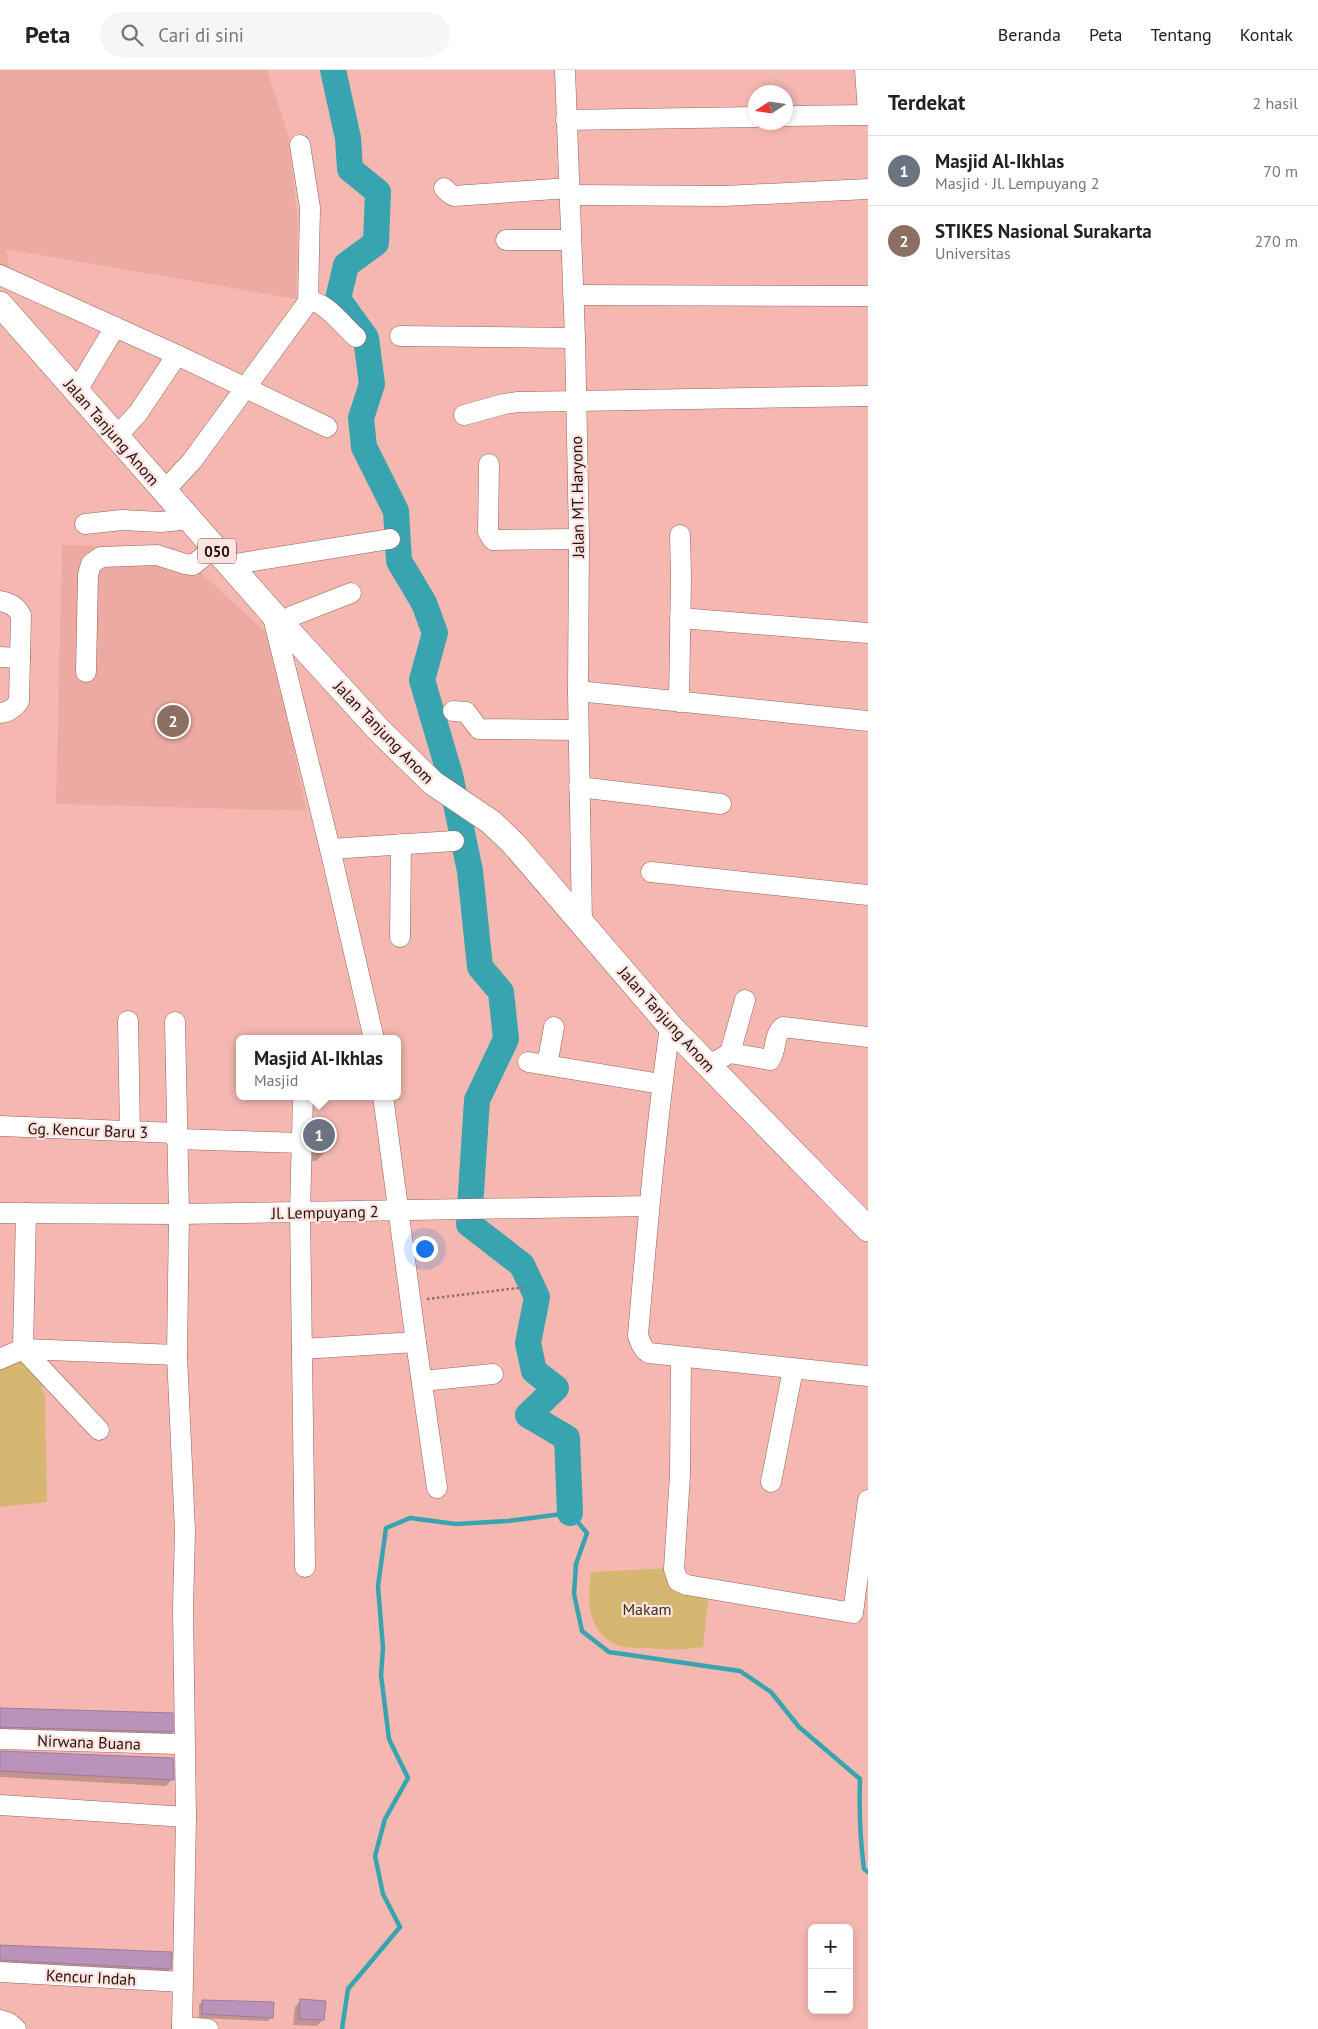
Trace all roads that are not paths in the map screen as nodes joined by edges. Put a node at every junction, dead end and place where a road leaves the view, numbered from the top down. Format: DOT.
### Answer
graph roads {
  1 [pos="565,70"];
  2 [pos="865,70"];
  3 [pos="868,114"];
  4 [pos="793,116"];
  5 [pos="748,117"];
  6 [pos="566,120"];
  7 [pos="300,145"];
  8 [pos="444,188"];
  9 [pos="868,189"];
  10 [pos="569,192"];
  11 [pos="506,240"];
  12 [pos="571,240"];
  13 [pos="0,275"];
  14 [pos="573,295"];
  15 [pos="868,296"];
  16 [pos="308,302"];
  17 [pos="0,304"];
  18 [pos="115,328"];
  19 [pos="400,336"];
  20 [pos="356,338"];
  21 [pos="575,338"];
  22 [pos="177,355"];
  23 [pos="245,389"];
  24 [pos="76,392"];
  25 [pos="868,396"];
  26 [pos="575,402"];
  27 [pos="464,415"];
  28 [pos="327,426"];
  29 [pos="117,436"];
  30 [pos="489,464"];
  31 [pos="164,491"];
  32 [pos="190,519"];
  33 [pos="85,524"];
  34 [pos="680,535"];
  35 [pos="579,538"];
  36 [pos="390,539"];
  37 [pos="222,556"];
  38 [pos="351,593"];
  39 [pos="0,601"];
  40 [pos="680,618"];
  41 [pos="277,619"];
  42 [pos="868,633"];
  43 [pos="10,658"];
  44 [pos="86,672"];
  45 [pos="578,691"];
  46 [pos="679,702"];
  47 [pos="453,711"];
  48 [pos="0,713"];
  49 [pos="868,721"];
  50 [pos="578,730"];
  51 [pos="579,787"];
  52 [pos="721,804"];
  53 [pos="454,841"];
  54 [pos="401,844"];
  55 [pos="330,849"];
  56 [pos="651,872"];
  57 [pos="868,895"];
  58 [pos="582,923"];
  59 [pos="400,937"];
  60 [pos="745,1000"];
  61 [pos="128,1021"];
  62 [pos="175,1022"];
  63 [pos="670,1026"];
  64 [pos="554,1028"];
  65 [pos="373,1035"];
  66 [pos="868,1037"];
  67 [pos="730,1053"];
  68 [pos="708,1066"];
  69 [pos="661,1084"];
  70 [pos="303,1100"];
  71 [pos="384,1100"];
  72 [pos="0,1126"];
  73 [pos="130,1132"];
  74 [pos="176,1136"];
  75 [pos="302,1143"];
  76 [pos="649,1206"];
  77 [pos="399,1211"];
  78 [pos="300,1212"];
  79 [pos="0,1213"];
  80 [pos="26,1213"];
  81 [pos="179,1214"];
  82 [pos="868,1229"];
  83 [pos="416,1342"];
  84 [pos="23,1349"];
  85 [pos="302,1349"];
  86 [pos="177,1355"];
  87 [pos="681,1358"];
  88 [pos="0,1359"];
  89 [pos="793,1369"];
  90 [pos="493,1374"];
  91 [pos="868,1376"];
  92 [pos="422,1381"];
  93 [pos="99,1430"];
  94 [pos="771,1482"];
  95 [pos="438,1488"];
  96 [pos="868,1500"];
  97 [pos="305,1567"];
  98 [pos="0,1739"];
  99 [pos="178,1744"];
  100 [pos="0,1804"];
  101 [pos="186,1816"];
  102 [pos="0,1972"];
  103 [pos="183,1982"];
  104 [pos="0,2020"];
  105 [pos="182,2028"];
  106 [pos="16,2029"];
  107 [pos="208,2029"];
  1 -- 6 [label="street, Jalan MT. Haryono"];
  2 -- 3 [label="street"];
  3 -- 4 [label="street"];
  5 -- 6 [label="street"];
  6 -- 10 [label="street, Jalan MT. Haryono"];
  7 -- 16 [label="street"];
  8 -- 10 [label="street"];
  9 -- 10 [label="street"];
  10 -- 12 [label="street, Jalan MT. Haryono"];
  11 -- 12 [label="street"];
  12 -- 14 [label="street, Jalan MT. Haryono"];
  13 -- 18 [label="street"];
  14 -- 15 [label="street"];
  14 -- 21 [label="street, Jalan MT. Haryono"];
  16 -- 20 [label="street"];
  16 -- 23 [label="street"];
  17 -- 24 [label="main road, Jalan Tanjung Anom / 050"];
  18 -- 22 [label="street"];
  18 -- 24 [label="street"];
  19 -- 21 [label="street"];
  21 -- 26 [label="street, Jalan MT. Haryono"];
  22 -- 23 [label="street"];
  22 -- 29 [label="street"];
  23 -- 28 [label="street"];
  23 -- 31 [label="street"];
  24 -- 29 [label="main road, Jalan Tanjung Anom / 050"];
  25 -- 26 [label="street"];
  26 -- 27 [label="street"];
  26 -- 35 [label="street, Jalan MT. Haryono"];
  29 -- 31 [label="main road, Jalan Tanjung Anom / 050"];
  30 -- 35 [label="street"];
  31 -- 32 [label="main road, Jalan Tanjung Anom / 050"];
  32 -- 33 [label="street"];
  32 -- 37 [label="main road, Jalan Tanjung Anom / 050"];
  34 -- 40 [label="street"];
  35 -- 45 [label="street, Jalan MT. Haryono"];
  36 -- 37 [label="street"];
  37 -- 41 [label="main road, Jalan Tanjung Anom / 050"];
  37 -- 44 [label="street"];
  38 -- 41 [label="street"];
  39 -- 43 [label="street"];
  40 -- 42 [label="street"];
  40 -- 46 [label="street"];
  41 -- 55 [label="street"];
  41 -- 58 [label="main road, Jalan Tanjung Anom / 050"];
  43 -- 48 [label="street"];
  45 -- 46 [label="street"];
  45 -- 50 [label="street, Jalan MT. Haryono"];
  46 -- 49 [label="street"];
  47 -- 50 [label="street"];
  50 -- 51 [label="street, Jalan MT. Haryono"];
  51 -- 52 [label="street"];
  51 -- 58 [label="street, Jalan MT. Haryono"];
  53 -- 54 [label="street"];
  54 -- 55 [label="street"];
  54 -- 59 [label="street"];
  55 -- 65 [label="street"];
  56 -- 57 [label="street"];
  58 -- 63 [label="main road, Jalan Tanjung Anom / 050"];
  60 -- 67 [label="street"];
  61 -- 73 [label="street"];
  62 -- 74 [label="street"];
  63 -- 68 [label="main road, Jalan Tanjung Anom / 050"];
  63 -- 69 [label="street"];
  64 -- 69 [label="street"];
  66 -- 67 [label="street"];
  67 -- 68 [label="street"];
  68 -- 82 [label="main road, Jalan Tanjung Anom / 050"];
  69 -- 76 [label="street"];
  70 -- 75 [label="street"];
  71 -- 77 [label="street"];
  72 -- 73 [label="street, Gg. Kencur Baru 3"];
  73 -- 74 [label="street, Gg. Kencur Baru 3"];
  74 -- 75 [label="street, Gg. Kencur Baru 3"];
  74 -- 81 [label="street"];
  75 -- 78 [label="street"];
  76 -- 77 [label="street, Jl. Lempuyang 2"];
  76 -- 87 [label="street"];
  77 -- 78 [label="street, Jl. Lempuyang 2"];
  77 -- 83 [label="street"];
  78 -- 81 [label="street, Jl. Lempuyang 2"];
  78 -- 85 [label="street"];
  79 -- 80 [label="street, Jl. Lempuyang 2"];
  80 -- 81 [label="street, Jl. Lempuyang 2"];
  80 -- 84 [label="street"];
  81 -- 86 [label="street"];
  83 -- 85 [label="street"];
  83 -- 92 [label="street"];
  84 -- 86 [label="street"];
  84 -- 88 [label="street"];
  84 -- 93 [label="street"];
  85 -- 97 [label="street"];
  86 -- 101 [label="street"];
  87 -- 89 [label="street"];
  87 -- 96 [label="street"];
  89 -- 91 [label="street"];
  89 -- 94 [label="street"];
  90 -- 92 [label="street"];
  92 -- 95 [label="street"];
  98 -- 99 [label="street, Nirwana Buana"];
  100 -- 101 [label="street"];
  101 -- 103 [label="street"];
  102 -- 103 [label="street, Kencur Indah"];
  103 -- 105 [label="street"];
  104 -- 106 [label="street"];
  105 -- 107 [label="street"];
}
